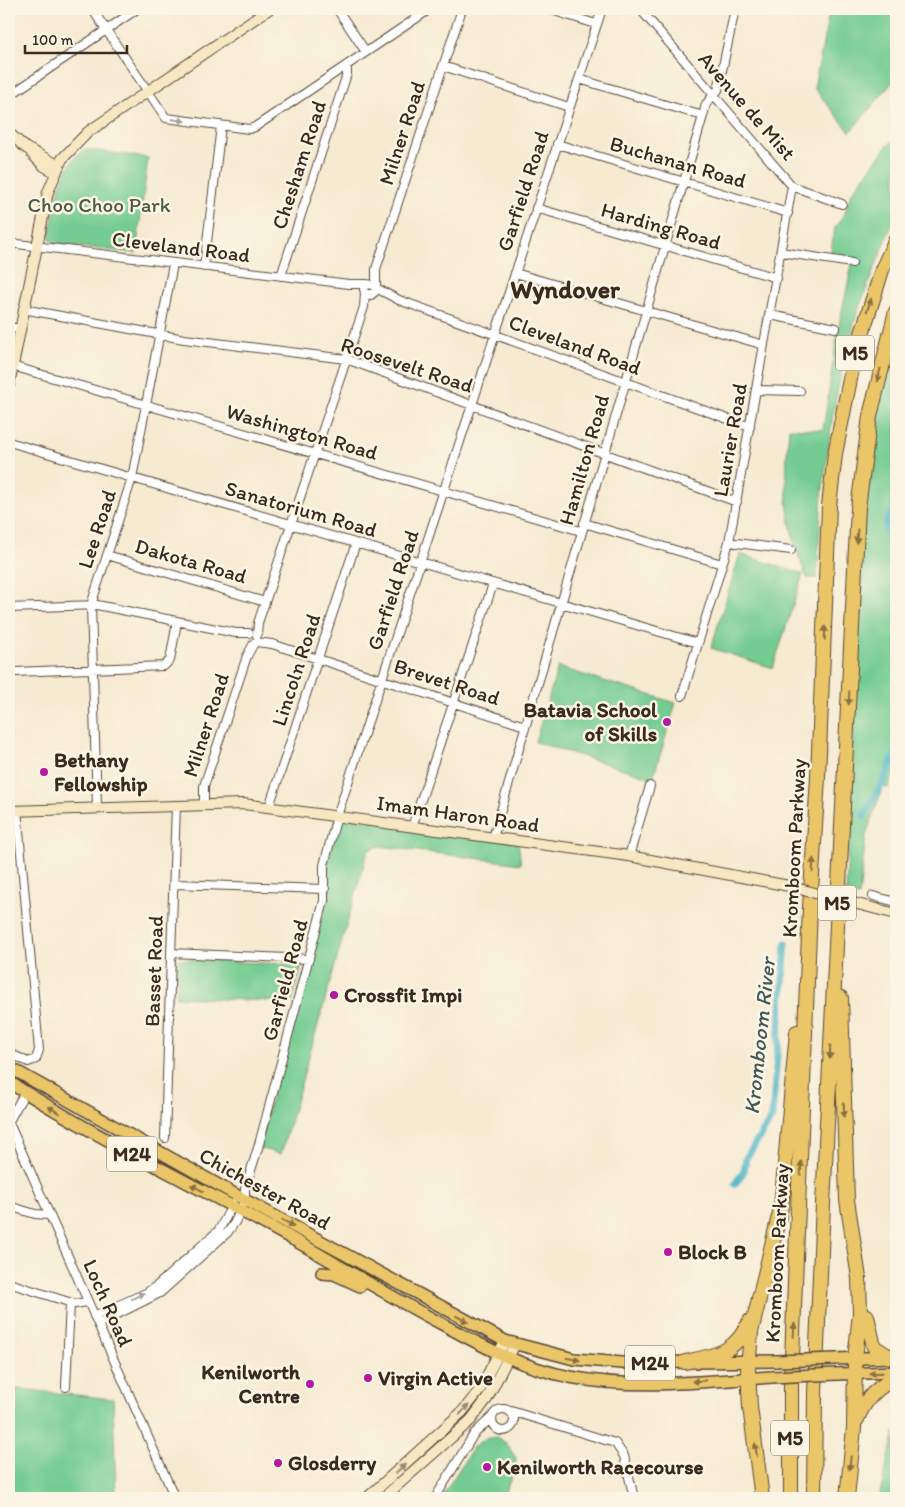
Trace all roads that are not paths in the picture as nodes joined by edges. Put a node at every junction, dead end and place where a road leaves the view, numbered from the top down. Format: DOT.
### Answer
graph roads {
  1 [pos="92,9"];
  2 [pos="137,9"];
  3 [pos="269,9"];
  4 [pos="337,9"];
  5 [pos="430,9"];
  6 [pos="462,9"];
  7 [pos="548,9"];
  8 [pos="602,9"];
  9 [pos="640,9"];
  10 [pos="735,9"];
  11 [pos="596,24"];
  12 [pos="106,30"];
  13 [pos="366,52"];
  14 [pos="347,65"];
  15 [pos="443,66"];
  16 [pos="578,79"];
  17 [pos="148,92"];
  18 [pos="9,96"];
  19 [pos="714,96"];
  20 [pos="570,107"];
  21 [pos="703,116"];
  22 [pos="221,126"];
  23 [pos="9,133"];
  24 [pos="557,144"];
  25 [pos="56,168"];
  26 [pos="683,181"];
  27 [pos="792,186"];
  28 [pos="842,204"];
  29 [pos="536,208"];
  30 [pos="788,212"];
  31 [pos="896,239"];
  32 [pos="9,243"];
  33 [pos="664,246"];
  34 [pos="36,248"];
  35 [pos="781,252"];
  36 [pos="173,264"];
  37 [pos="852,264"];
  38 [pos="204,267"];
  39 [pos="515,273"];
  40 [pos="281,276"];
  41 [pos="777,278"];
  42 [pos="370,289"];
  43 [pos="23,309"];
  44 [pos="896,311"];
  45 [pos="645,312"];
  46 [pos="770,315"];
  47 [pos="14,328"];
  48 [pos="836,328"];
  49 [pos="159,335"];
  50 [pos="495,335"];
  51 [pos="764,346"];
  52 [pos="346,359"];
  53 [pos="12,366"];
  54 [pos="625,382"];
  55 [pos="9,385"];
  56 [pos="756,390"];
  57 [pos="800,391"];
  58 [pos="146,405"];
  59 [pos="472,405"];
  60 [pos="750,427"];
  61 [pos="9,442"];
  62 [pos="315,454"];
  63 [pos="604,454"];
  64 [pos="132,478"];
  65 [pos="443,491"];
  66 [pos="737,502"];
  67 [pos="291,525"];
  68 [pos="582,527"];
  69 [pos="729,542"];
  70 [pos="356,543"];
  71 [pos="792,550"];
  72 [pos="107,555"];
  73 [pos="420,562"];
  74 [pos="722,564"];
  75 [pos="493,584"];
  76 [pos="266,602"];
  77 [pos="561,604"];
  78 [pos="91,606"];
  79 [pos="9,608"];
  80 [pos="177,622"];
  81 [pos="253,638"];
  82 [pos="698,643"];
  83 [pos="318,659"];
  84 [pos="9,670"];
  85 [pos="93,670"];
  86 [pos="382,679"];
  87 [pos="682,696"];
  88 [pos="454,703"];
  89 [pos="524,726"];
  90 [pos="650,786"];
  91 [pos="204,804"];
  92 [pos="176,805"];
  93 [pos="269,807"];
  94 [pos="97,808"];
  95 [pos="13,810"];
  96 [pos="336,816"];
  97 [pos="412,827"];
  98 [pos="493,838"];
  99 [pos="629,856"];
  100 [pos="841,869"];
  101 [pos="174,884"];
  102 [pos="325,889"];
  103 [pos="873,896"];
  104 [pos="896,902"];
  105 [pos="810,908"];
  106 [pos="896,914"];
  107 [pos="171,953"];
  108 [pos="309,959"];
  109 [pos="9,1052"];
  110 [pos="9,1067"];
  111 [pos="9,1082"];
  112 [pos="25,1092"];
  113 [pos="9,1122"];
  114 [pos="165,1138"];
  115 [pos="242,1195"];
  116 [pos="9,1206"];
  117 [pos="236,1208"];
  118 [pos="49,1215"];
  119 [pos="322,1273"];
  120 [pos="859,1278"];
  121 [pos="9,1283"];
  122 [pos="392,1296"];
  123 [pos="87,1302"];
  124 [pos="70,1303"];
  125 [pos="757,1308"];
  126 [pos="94,1316"];
  127 [pos="98,1324"];
  128 [pos="510,1343"];
  129 [pos="503,1356"];
  130 [pos="893,1357"];
  131 [pos="855,1359"];
  132 [pos="748,1361"];
  133 [pos="685,1362"];
  134 [pos="896,1372"];
  135 [pos="856,1374"];
  136 [pos="747,1378"];
  137 [pos="896,1378"];
  138 [pos="66,1388"];
  139 [pos="511,1411"];
  140 [pos="492,1417"];
  141 [pos="541,1421"];
  142 [pos="514,1423"];
  143 [pos="854,1428"];
  144 [pos="496,1429"];
  145 [pos="472,1439"];
  146 [pos="371,1497"];
  147 [pos="175,1498"];
  148 [pos="383,1498"];
  149 [pos="435,1498"];
  150 [pos="634,1498"];
  151 [pos="762,1498"];
  152 [pos="791,1498"];
  153 [pos="814,1498"];
  154 [pos="847,1498"];
  1 -- 12 [label="street"];
  2 -- 12 [label="street"];
  3 -- 17 [label="street"];
  4 -- 13 [label="street"];
  5 -- 13 [label="street"];
  6 -- 15 [label="street, Milner Road"];
  7 -- 11 [label="street"];
  8 -- 11 [label="street, Garfield Road"];
  9 -- 19 [label="street, Avenue de Mist"];
  10 -- 19 [label="street, Hamilton Road"];
  11 -- 16 [label="street, Garfield Road"];
  12 -- 17 [label="street"];
  12 -- 18 [label="street"];
  13 -- 14 [label="street"];
  14 -- 22 [label="street"];
  14 -- 40 [label="street, Chesham Road"];
  15 -- 20 [label="street"];
  15 -- 42 [label="street, Milner Road"];
  16 -- 20 [label="street, Garfield Road"];
  16 -- 21 [label="street"];
  17 -- 22 [label="street, one-way"];
  17 -- 25 [label="street"];
  19 -- 21 [label="street, Hamilton Road"];
  19 -- 27 [label="street, Avenue de Mist"];
  20 -- 24 [label="street, Garfield Road"];
  21 -- 26 [label="street, Hamilton Road"];
  22 -- 38 [label="street"];
  23 -- 25 [label="street"];
  24 -- 26 [label="street, Buchanan Road"];
  24 -- 29 [label="street, Garfield Road"];
  25 -- 34 [label="street"];
  26 -- 30 [label="street, Buchanan Road"];
  26 -- 33 [label="street, Hamilton Road"];
  27 -- 28 [label="street, Avenue de Mist"];
  27 -- 30 [label="street, Laurier Road"];
  29 -- 33 [label="street, Harding Road"];
  29 -- 39 [label="street, Garfield Road"];
  30 -- 35 [label="street, Laurier Road"];
  105 -- 31 [label="highway, Kromboom Parkway / M5, one-way"];
  32 -- 34 [label="street, Cleveland Road"];
  33 -- 41 [label="street, Harding Road"];
  33 -- 45 [label="street, Hamilton Road"];
  34 -- 36 [label="street, Cleveland Road"];
  34 -- 43 [label="street"];
  35 -- 37 [label="street"];
  35 -- 41 [label="street, Laurier Road"];
  36 -- 38 [label="street, Cleveland Road"];
  36 -- 49 [label="street, Lee Road"];
  38 -- 40 [label="street, Cleveland Road"];
  39 -- 45 [label="street"];
  39 -- 50 [label="street, Garfield Road"];
  40 -- 42 [label="street, Cleveland Road"];
  41 -- 46 [label="street, Laurier Road"];
  42 -- 50 [label="street, Cleveland Road"];
  42 -- 52 [label="street, Milner Road"];
  43 -- 47 [label="street"];
  43 -- 49 [label="street, Roosevelt Road"];
  44 -- 100 [label="highway, Kromboom Parkway / M5, one-way"];
  45 -- 51 [label="street"];
  45 -- 54 [label="street, Hamilton Road"];
  46 -- 48 [label="street"];
  46 -- 51 [label="street, Laurier Road"];
  47 -- 53 [label="street"];
  49 -- 52 [label="street, Roosevelt Road"];
  49 -- 58 [label="street, Lee Road"];
  50 -- 54 [label="street, Cleveland Road"];
  50 -- 59 [label="street, Garfield Road"];
  51 -- 56 [label="street, Laurier Road"];
  52 -- 59 [label="street, Roosevelt Road"];
  52 -- 62 [label="street, Milner Road"];
  53 -- 55 [label="street"];
  53 -- 58 [label="street, Washington Road"];
  54 -- 60 [label="street, Cleveland Road"];
  54 -- 63 [label="street, Hamilton Road"];
  56 -- 57 [label="street"];
  56 -- 60 [label="street, Laurier Road"];
  58 -- 62 [label="street, Washington Road"];
  58 -- 64 [label="street, Lee Road"];
  59 -- 63 [label="street, Roosevelt Road"];
  59 -- 65 [label="street, Garfield Road"];
  60 -- 66 [label="street, Laurier Road"];
  61 -- 64 [label="street, Sanatorium Road"];
  62 -- 65 [label="street, Washington Road"];
  62 -- 67 [label="street, Milner Road"];
  63 -- 66 [label="street, Roosevelt Road"];
  63 -- 68 [label="street, Hamilton Road"];
  64 -- 67 [label="street, Sanatorium Road"];
  64 -- 72 [label="street, Lee Road"];
  65 -- 68 [label="street, Washington Road"];
  65 -- 73 [label="street, Garfield Road"];
  66 -- 69 [label="street, Laurier Road"];
  67 -- 70 [label="street, Sanatorium Road"];
  67 -- 76 [label="street, Milner Road"];
  68 -- 74 [label="street, Washington Road"];
  68 -- 77 [label="street, Hamilton Road"];
  69 -- 71 [label="street"];
  69 -- 74 [label="street, Laurier Road"];
  70 -- 73 [label="street, Sanatorium Road"];
  70 -- 83 [label="street, Lincoln Road"];
  72 -- 76 [label="street, Dakota Road"];
  72 -- 78 [label="street, Lee Road"];
  73 -- 75 [label="street, Sanatorium Road"];
  73 -- 86 [label="street, Garfield Road"];
  74 -- 82 [label="street, Laurier Road"];
  75 -- 77 [label="street, Sanatorium Road"];
  75 -- 88 [label="street"];
  76 -- 81 [label="street, Milner Road"];
  77 -- 82 [label="street, Sanatorium Road"];
  77 -- 89 [label="street, Hamilton Road"];
  78 -- 79 [label="street, Brevet Road"];
  78 -- 80 [label="street, Brevet Road"];
  78 -- 85 [label="street, Lee Road"];
  80 -- 81 [label="street, Brevet Road"];
  80 -- 85 [label="street"];
  81 -- 83 [label="street, Brevet Road"];
  81 -- 91 [label="street, Milner Road"];
  82 -- 87 [label="street, Laurier Road"];
  83 -- 86 [label="street, Brevet Road"];
  83 -- 93 [label="street, Lincoln Road"];
  84 -- 85 [label="street"];
  85 -- 94 [label="street, Lee Road"];
  86 -- 88 [label="street, Brevet Road"];
  86 -- 96 [label="street, Garfield Road"];
  88 -- 89 [label="street, Brevet Road"];
  88 -- 97 [label="street"];
  89 -- 98 [label="street, Hamilton Road"];
  90 -- 99 [label="street"];
  91 -- 92 [label="street, Imam Haron Road"];
  91 -- 93 [label="street, Imam Haron Road"];
  92 -- 94 [label="street, Imam Haron Road"];
  92 -- 101 [label="street, Basset Road"];
  93 -- 96 [label="street, Imam Haron Road"];
  94 -- 95 [label="street, Imam Haron Road"];
  95 -- 109 [label="street"];
  96 -- 97 [label="street, Imam Haron Road"];
  96 -- 102 [label="street, Garfield Road"];
  97 -- 98 [label="street, Imam Haron Road"];
  98 -- 99 [label="street, Imam Haron Road"];
  99 -- 106 [label="street, Imam Haron Road, bridge"];
  100 -- 120 [label="highway, one-way"];
  100 -- 153 [label="highway, Kromboom Parkway / M5, one-way"];
  101 -- 102 [label="street"];
  101 -- 107 [label="street, Basset Road"];
  102 -- 108 [label="street, Garfield Road"];
  103 -- 104 [label="street"];
  105 -- 125 [label="highway"];
  152 -- 105 [label="highway, Kromboom Parkway / M5, one-way"];
  107 -- 108 [label="street"];
  107 -- 114 [label="street, Basset Road"];
  108 -- 115 [label="street, Garfield Road"];
  110 -- 115 [label="main road, Chichester Road / M24"];
  111 -- 112 [label="main road, Chichester Road / M24"];
  112 -- 113 [label="street, Loch Road"];
  117 -- 112 [label="main road, Chichester Road / M24, one-way"];
  113 -- 118 [label="street, Loch Road"];
  115 -- 117 [label="street, Garfield Road"];
  115 -- 128 [label="main road, Chichester Road / M24, one-way"];
  116 -- 118 [label="street"];
  117 -- 122 [label="main road, Chichester Road / M24"];
  126 -- 117 [label="street, Garfield Road, one-way"];
  117 -- 127 [label="street, Garfield Road"];
  118 -- 123 [label="street, Loch Road"];
  119 -- 122 [label="main road"];
  120 -- 130 [label="highway"];
  120 -- 131 [label="highway"];
  121 -- 124 [label="street"];
  122 -- 129 [label="main road, Chichester Road / M24"];
  123 -- 124 [label="street"];
  123 -- 126 [label="street, Loch Road"];
  124 -- 138 [label="street"];
  125 -- 132 [label="highway"];
  125 -- 133 [label="highway"];
  126 -- 127 [label="street, Loch Road"];
  127 -- 147 [label="street, Loch Road"];
  128 -- 129 [label="street"];
  128 -- 133 [label="main road, M24, one-way"];
  136 -- 129 [label="main road, M24, one-way"];
  146 -- 129 [label="street, one-way"];
  129 -- 148 [label="street"];
  130 -- 131 [label="main road, M24"];
  131 -- 132 [label="main road, M24, bridge"];
  131 -- 135 [label="highway"];
  132 -- 133 [label="main road, M24"];
  132 -- 136 [label="highway"];
  134 -- 135 [label="main road, M24, one-way"];
  135 -- 136 [label="main road, M24, bridge"];
  135 -- 143 [label="highway"];
  151 -- 136 [label="highway, one-way"];
  137 -- 143 [label="highway"];
  139 -- 140 [label="street"];
  139 -- 141 [label="street"];
  139 -- 142 [label="street"];
  140 -- 144 [label="street"];
  140 -- 145 [label="street"];
  141 -- 142 [label="street"];
  141 -- 150 [label="street"];
  142 -- 144 [label="street"];
  143 -- 154 [label="highway, one-way"];
  144 -- 145 [label="street"];
  145 -- 149 [label="street"];
}
